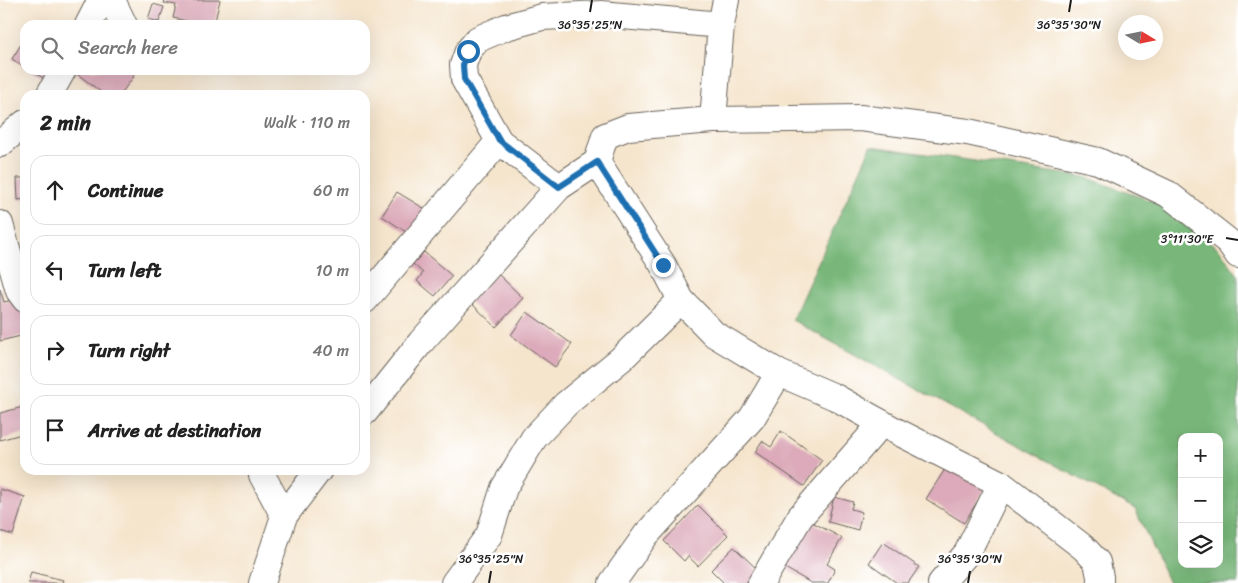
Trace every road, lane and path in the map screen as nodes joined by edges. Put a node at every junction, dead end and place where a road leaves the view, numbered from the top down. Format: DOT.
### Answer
graph roads {
  1 [pos="101,0"];
  2 [pos="112,0"];
  3 [pos="726,0"];
  4 [pos="91,20"];
  5 [pos="122,20"];
  6 [pos="721,25"];
  7 [pos="60,75"];
  8 [pos="52,90"];
  9 [pos="713,120"];
  10 [pos="20,127"];
  11 [pos="499,140"];
  12 [pos="0,144"];
  13 [pos="597,162"];
  14 [pos="559,187"];
  15 [pos="0,224"];
  16 [pos="1238,255"];
  17 [pos="20,290"];
  18 [pos="370,294"];
  19 [pos="681,300"];
  20 [pos="779,373"];
  21 [pos="370,406"];
  22 [pos="882,423"];
  23 [pos="262,475"];
  24 [pos="315,475"];
  25 [pos="1001,484"];
  26 [pos="284,516"];
  27 [pos="767,580"];
  28 [pos="262,583"];
  29 [pos="454,583"];
  30 [pos="612,583"];
  31 [pos="941,583"];
  32 [pos="1100,583"];
  1 -- 4 [label="street"];
  2 -- 5 [label="street"];
  3 -- 6 [label="street"];
  6 -- 9 [label="street"];
  6 -- 11 [label="street"];
  7 -- 8 [label="street"];
  9 -- 13 [label="street"];
  9 -- 16 [label="street"];
  10 -- 12 [label="street"];
  11 -- 14 [label="street"];
  11 -- 18 [label="street"];
  13 -- 14 [label="street"];
  13 -- 19 [label="street"];
  14 -- 21 [label="street"];
  15 -- 17 [label="street"];
  19 -- 20 [label="street"];
  19 -- 29 [label="street"];
  20 -- 22 [label="street"];
  20 -- 30 [label="street"];
  22 -- 25 [label="street"];
  22 -- 27 [label="street"];
  23 -- 26 [label="street"];
  24 -- 26 [label="street"];
  25 -- 31 [label="street"];
  25 -- 32 [label="street"];
  26 -- 28 [label="street"];
}
